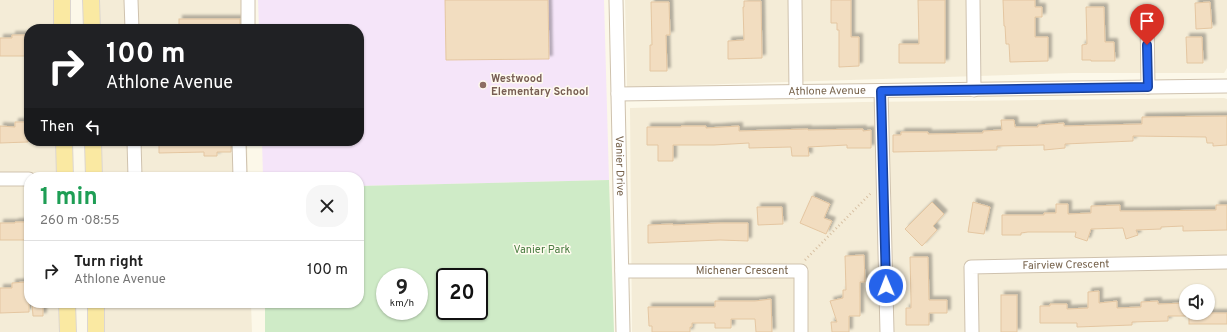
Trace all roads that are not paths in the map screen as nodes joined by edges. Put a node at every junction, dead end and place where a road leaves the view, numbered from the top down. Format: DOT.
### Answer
graph roads {
  1 [pos="62,0"];
  2 [pos="91,0"];
  3 [pos="131,0"];
  4 [pos="248,0"];
  5 [pos="616,0"];
  6 [pos="795,0"];
  7 [pos="973,0"];
  8 [pos="1147,16"];
  9 [pos="62,24"];
  10 [pos="92,24"];
  11 [pos="132,24"];
  12 [pos="248,24"];
  13 [pos="1227,86"];
  14 [pos="1148,87"];
  15 [pos="974,90"];
  16 [pos="881,91"];
  17 [pos="796,92"];
  18 [pos="618,94"];
  19 [pos="64,146"];
  20 [pos="93,146"];
  21 [pos="134,146"];
  22 [pos="239,146"];
  23 [pos="65,172"];
  24 [pos="94,172"];
  25 [pos="135,172"];
  26 [pos="240,172"];
  27 [pos="24,179"];
  28 [pos="0,180"];
  29 [pos="1227,262"];
  30 [pos="622,271"];
  31 [pos="67,308"];
  32 [pos="96,308"];
  33 [pos="68,332"];
  34 [pos="96,332"];
  35 [pos="623,332"];
  36 [pos="801,332"];
  37 [pos="887,332"];
  38 [pos="972,332"];
  1 -- 9 [label="main road"];
  2 -- 10 [label="main road"];
  3 -- 11 [label="street"];
  4 -- 12 [label="street"];
  5 -- 18 [label="street, Vanier Drive"];
  6 -- 17 [label="street"];
  7 -- 15 [label="street"];
  8 -- 14 [label="street"];
  13 -- 14 [label="street, Athlone Avenue"];
  14 -- 15 [label="street, Athlone Avenue"];
  15 -- 16 [label="street, Athlone Avenue"];
  16 -- 17 [label="street, Athlone Avenue"];
  16 -- 37 [label="street"];
  17 -- 18 [label="street, Athlone Avenue"];
  18 -- 30 [label="street, Vanier Drive"];
  19 -- 23 [label="main road"];
  20 -- 24 [label="main road"];
  21 -- 25 [label="street"];
  22 -- 26 [label="street"];
  27 -- 28 [label="street"];
  29 -- 38 [label="street, Fairview Crescent"];
  30 -- 35 [label="street, Vanier Drive"];
  30 -- 36 [label="street, Michener Crescent"];
  31 -- 33 [label="main road"];
  32 -- 34 [label="main road"];
}
